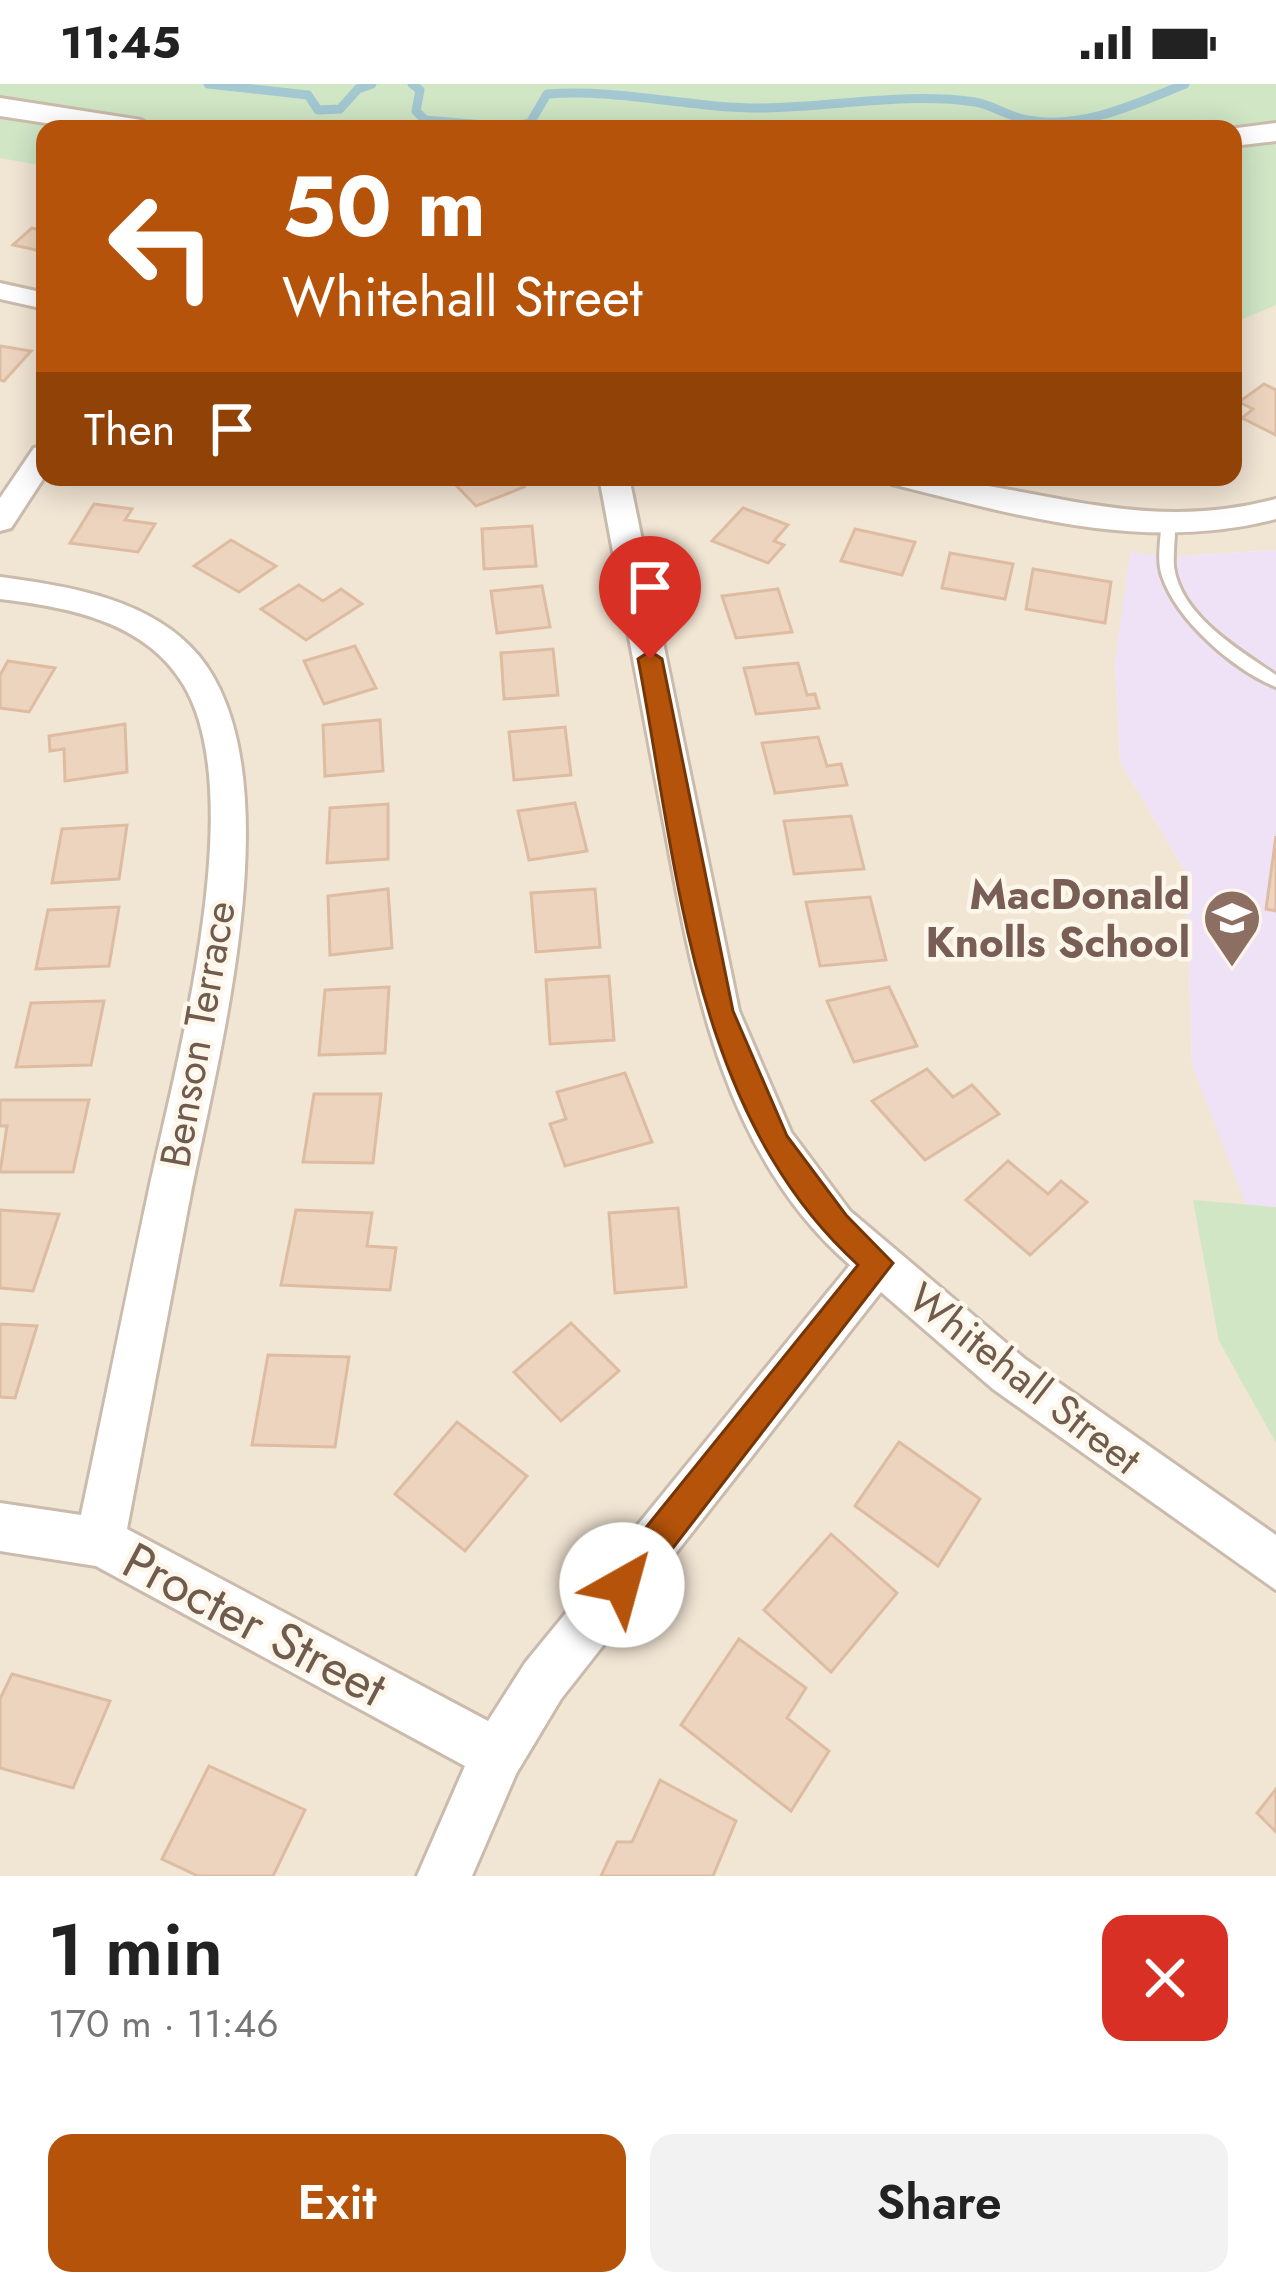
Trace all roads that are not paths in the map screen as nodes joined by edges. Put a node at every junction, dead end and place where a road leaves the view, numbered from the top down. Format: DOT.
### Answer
graph roads {
  1 [pos="0,107"];
  2 [pos="83,120"];
  3 [pos="1276,132"];
  4 [pos="1242,136"];
  5 [pos="0,291"];
  6 [pos="36,299"];
  7 [pos="36,467"];
  8 [pos="616,486"];
  9 [pos="949,486"];
  10 [pos="1276,509"];
  11 [pos="0,521"];
  12 [pos="1168,529"];
  13 [pos="0,588"];
  14 [pos="1276,682"];
  15 [pos="878,1263"];
  16 [pos="0,1527"];
  17 [pos="100,1542"];
  18 [pos="1276,1565"];
  19 [pos="497,1755"];
  20 [pos="444,1876"];
  1 -- 2 [label="street"];
  3 -- 4 [label="street"];
  5 -- 6 [label="street"];
  7 -- 11 [label="street"];
  8 -- 15 [label="street, Whitehall Street"];
  9 -- 12 [label="street"];
  10 -- 12 [label="street"];
  12 -- 14 [label="lane"];
  13 -- 17 [label="street, Benson Terrace"];
  15 -- 18 [label="street, Whitehall Street"];
  15 -- 19 [label="street"];
  16 -- 17 [label="street, Procter Street"];
  17 -- 19 [label="street, Procter Street"];
  19 -- 20 [label="street"];
}
